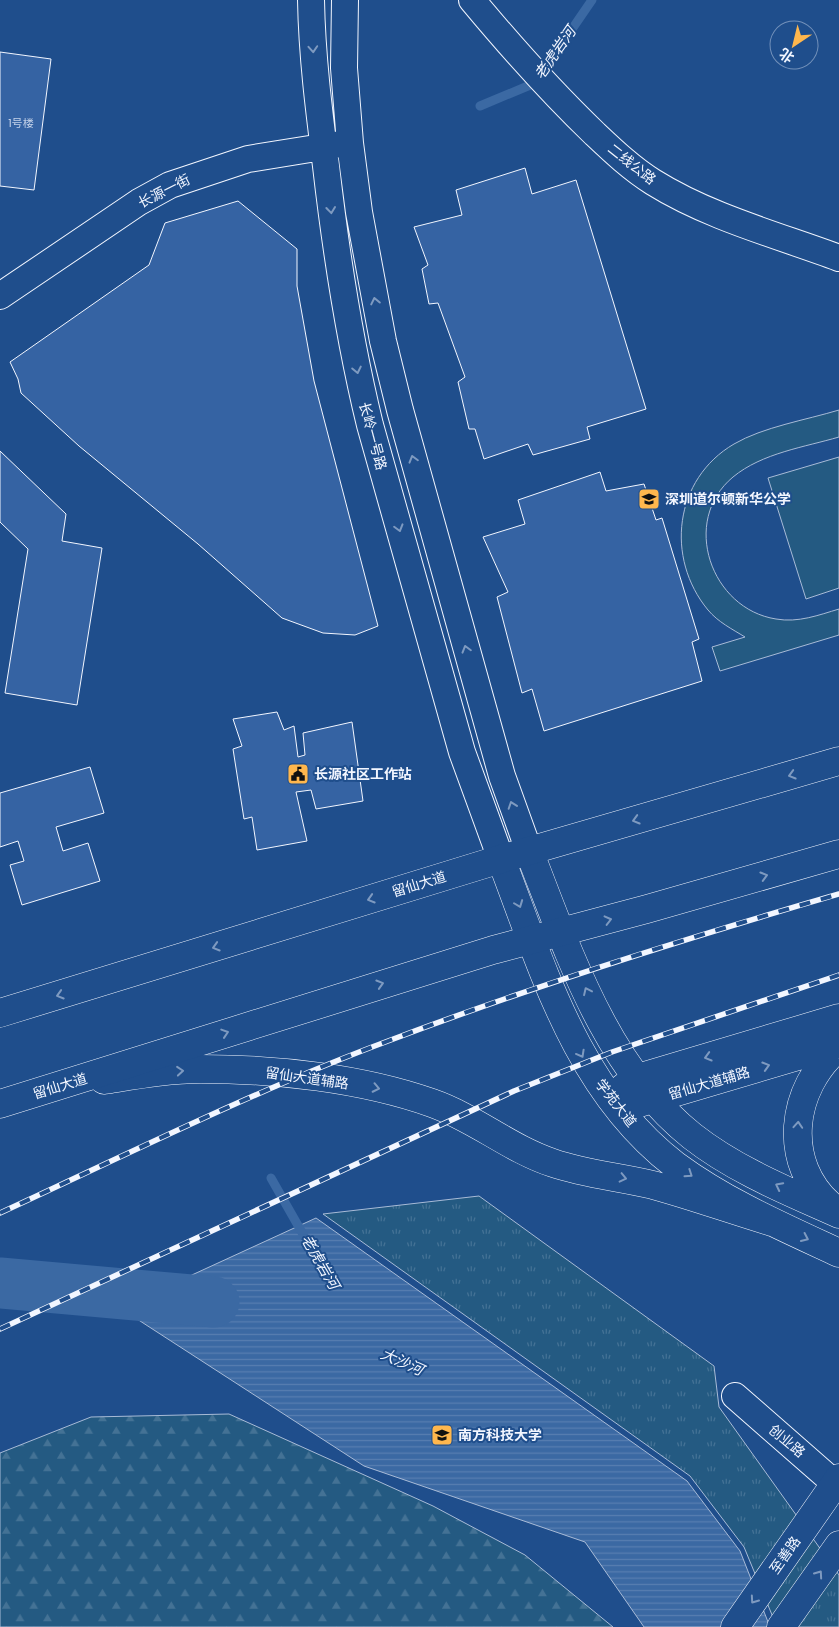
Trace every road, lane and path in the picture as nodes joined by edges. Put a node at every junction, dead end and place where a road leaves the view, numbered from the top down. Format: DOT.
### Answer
graph roads {
  1 [pos="311,0"];
  2 [pos="345,0"];
  3 [pos="472,0"];
  4 [pos="350,143"];
  5 [pos="323,147"];
  6 [pos="839,258"];
  7 [pos="0,296"];
  8 [pos="839,761"];
  9 [pos="529,851"];
  10 [pos="839,854"];
  11 [pos="501,859"];
  12 [pos="561,932"];
  13 [pos="532,940"];
  14 [pos="0,1013"];
  15 [pos="839,1018"];
  16 [pos="839,1046"];
  17 [pos="638,1078"];
  18 [pos="62,1086"];
  19 [pos="654,1099"];
  20 [pos="0,1104"];
  21 [pos="619,1109"];
  22 [pos="839,1213"];
  23 [pos="772,1222"];
  24 [pos="839,1253"];
  25 [pos="735,1396"];
  26 [pos="838,1483"];
  27 [pos="838,1547"];
  28 [pos="735,1627"];
  29 [pos="781,1627"];
  1 -- 5 [label="street, 长岭一号路, one-way"];
  2 -- 4 [label="street"];
  3 -- 6 [label="street, 二线公路"];
  4 -- 5 [label="street, 长源一街"];
  9 -- 4 [label="street, one-way"];
  5 -- 7 [label="street, 长源一街"];
  5 -- 11 [label="street, 长岭一号路, one-way"];
  8 -- 9 [label="main road, 留仙大道, one-way"];
  9 -- 11 [label="main road, 留仙大道"];
  9 -- 12 [label="main road"];
  12 -- 10 [label="main road, 留仙大道, one-way"];
  11 -- 13 [label="main road, 学苑大道, one-way"];
  11 -- 14 [label="main road, 留仙大道, one-way"];
  12 -- 13 [label="main road, 留仙大道"];
  17 -- 12 [label="main road, one-way"];
  18 -- 13 [label="main road, 留仙大道, one-way"];
  13 -- 21 [label="main road, 学苑大道, one-way"];
  15 -- 17 [label="main road, 留仙大道辅路, one-way"];
  19 -- 16 [label="main road, 留仙大道辅路, one-way"];
  22 -- 16 [label="main road, one-way"];
  17 -- 19 [label="main road"];
  17 -- 21 [label="main road, 留仙大道辅路"];
  18 -- 20 [label="main road, 留仙大道"];
  18 -- 23 [label="main road, 留仙大道辅路, one-way"];
  19 -- 21 [label="main road, 留仙大道辅路"];
  22 -- 19 [label="main road, one-way"];
  21 -- 23 [label="main road, 学苑大道, one-way"];
  23 -- 24 [label="main road, 学苑大道, one-way"];
  25 -- 26 [label="street, 创业路"];
  26 -- 28 [label="main road, 至善路, one-way"];
  29 -- 27 [label="main road, one-way"];
}
